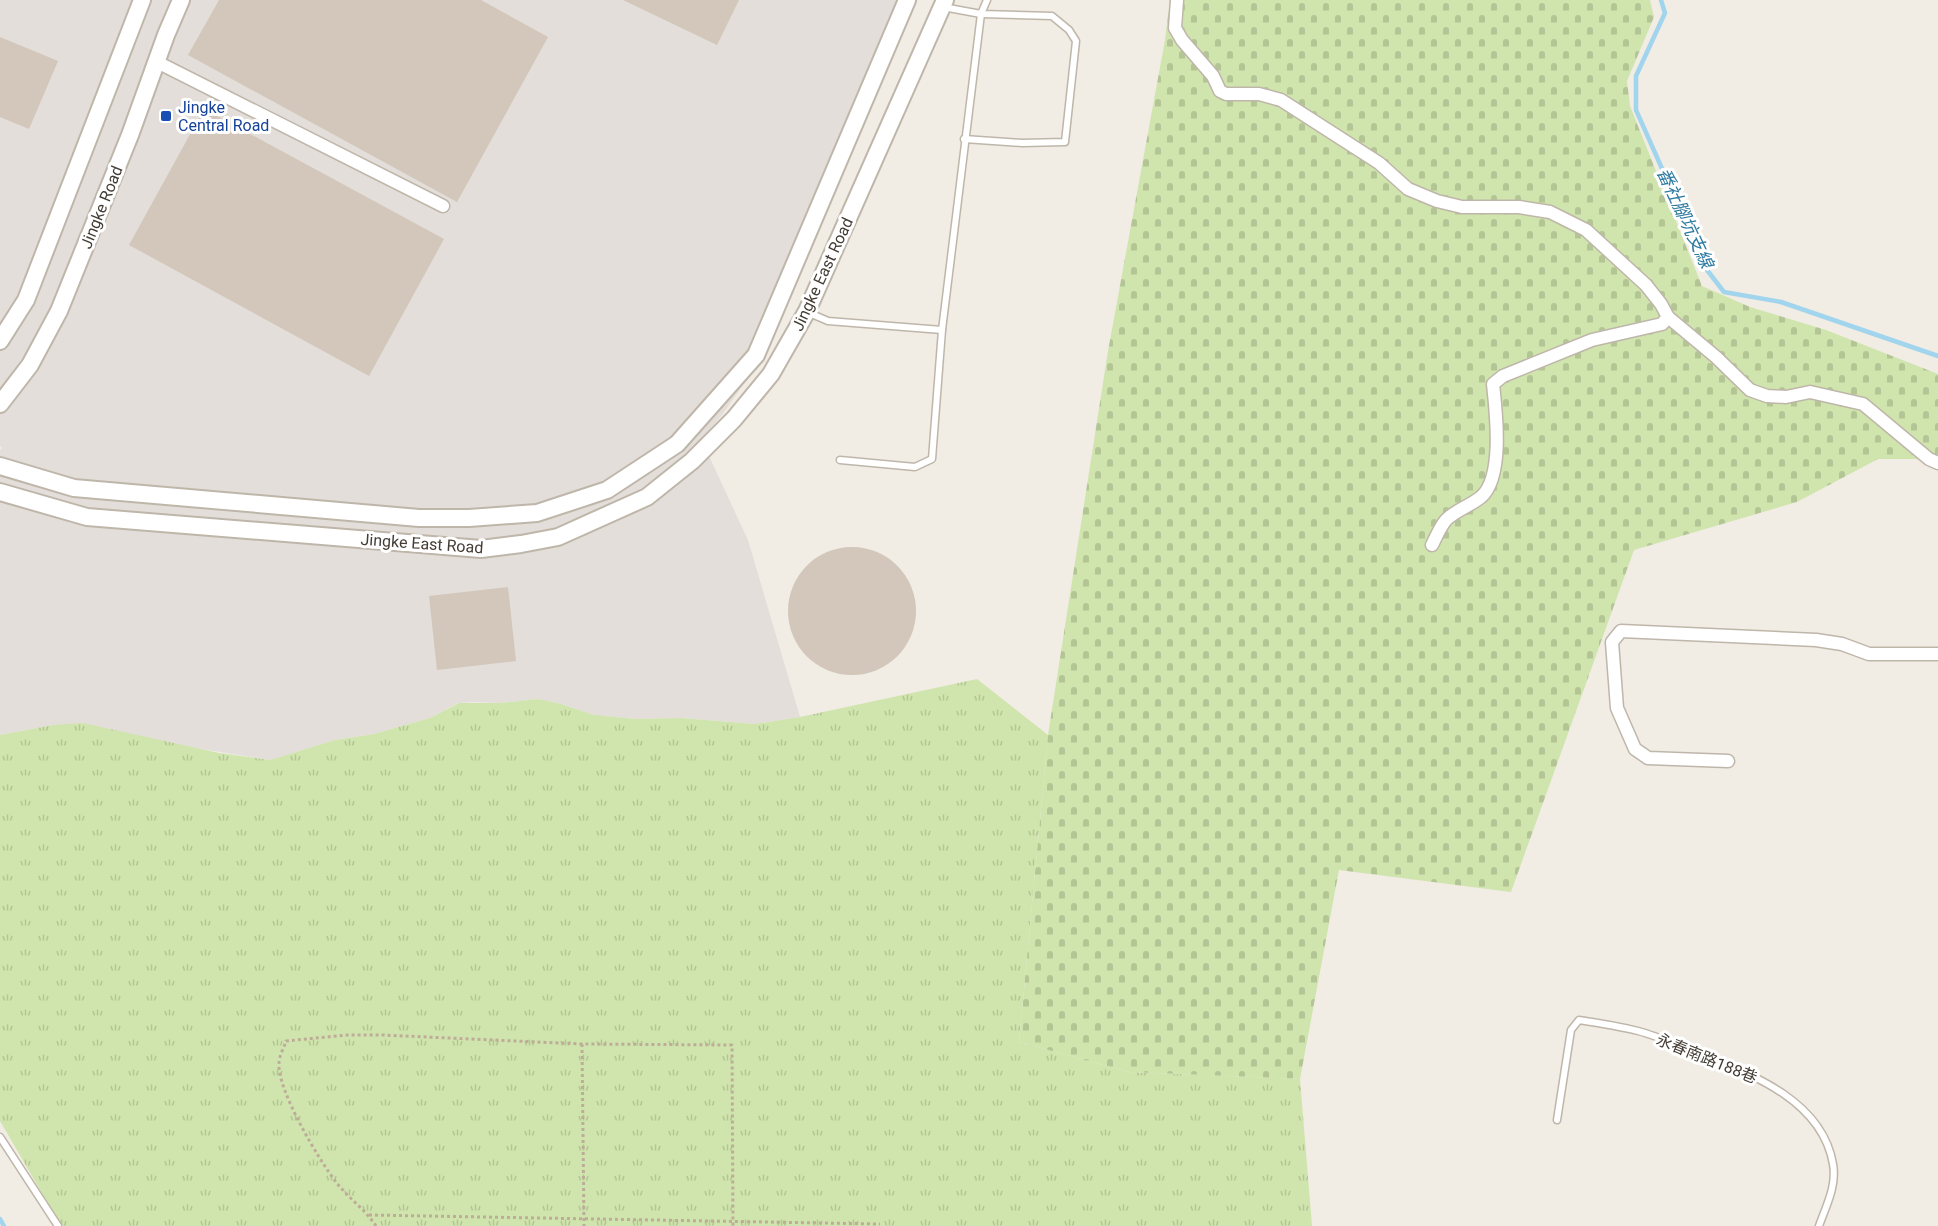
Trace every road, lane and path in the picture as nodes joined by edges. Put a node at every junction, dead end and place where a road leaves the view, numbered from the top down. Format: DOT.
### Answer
graph roads {
  1 [pos="142,0"];
  2 [pos="181,0"];
  3 [pos="907,0"];
  4 [pos="987,0"];
  5 [pos="1177,0"];
  6 [pos="944,3"];
  7 [pos="981,14"];
  8 [pos="157,62"];
  9 [pos="964,139"];
  10 [pos="443,206"];
  11 [pos="807,311"];
  12 [pos="1668,317"];
  13 [pos="942,330"];
  14 [pos="0,341"];
  15 [pos="0,404"];
  16 [pos="840,460"];
  17 [pos="1938,463"];
  18 [pos="0,466"];
  19 [pos="0,492"];
  20 [pos="1432,545"];
  21 [pos="1938,654"];
  22 [pos="1728,761"];
  23 [pos="582,1044"];
  24 [pos="1557,1120"];
  25 [pos="0,1137"];
  26 [pos="369,1215"];
  27 [pos="584,1218"];
  28 [pos="733,1224"];
  29 [pos="880,1224"];
  30 [pos="57,1226"];
  31 [pos="376,1226"];
  32 [pos="584,1226"];
  33 [pos="1819,1226"];
  1 -- 14 [label="street"];
  2 -- 8 [label="street, Jingke Road"];
  3 -- 18 [label="street, Jingke East Road"];
  4 -- 7 [label="lane"];
  5 -- 12 [label="street"];
  6 -- 7 [label="lane"];
  6 -- 11 [label="street, Jingke East Road"];
  7 -- 9 [label="lane"];
  7 -- 9 [label="lane"];
  8 -- 10 [label="street"];
  8 -- 15 [label="street, Jingke Road"];
  9 -- 13 [label="lane"];
  11 -- 13 [label="lane"];
  11 -- 19 [label="street, Jingke East Road"];
  12 -- 17 [label="street"];
  12 -- 20 [label="street"];
  13 -- 16 [label="lane"];
  21 -- 22 [label="street"];
  23 -- 26 [label="path"];
  23 -- 27 [label="path"];
  23 -- 28 [label="path"];
  24 -- 33 [label="lane, 永春南路188巷"];
  25 -- 30 [label="lane"];
  26 -- 27 [label="path"];
  26 -- 31 [label="path"];
  27 -- 28 [label="path"];
  27 -- 32 [label="path"];
  28 -- 29 [label="path"];
}
